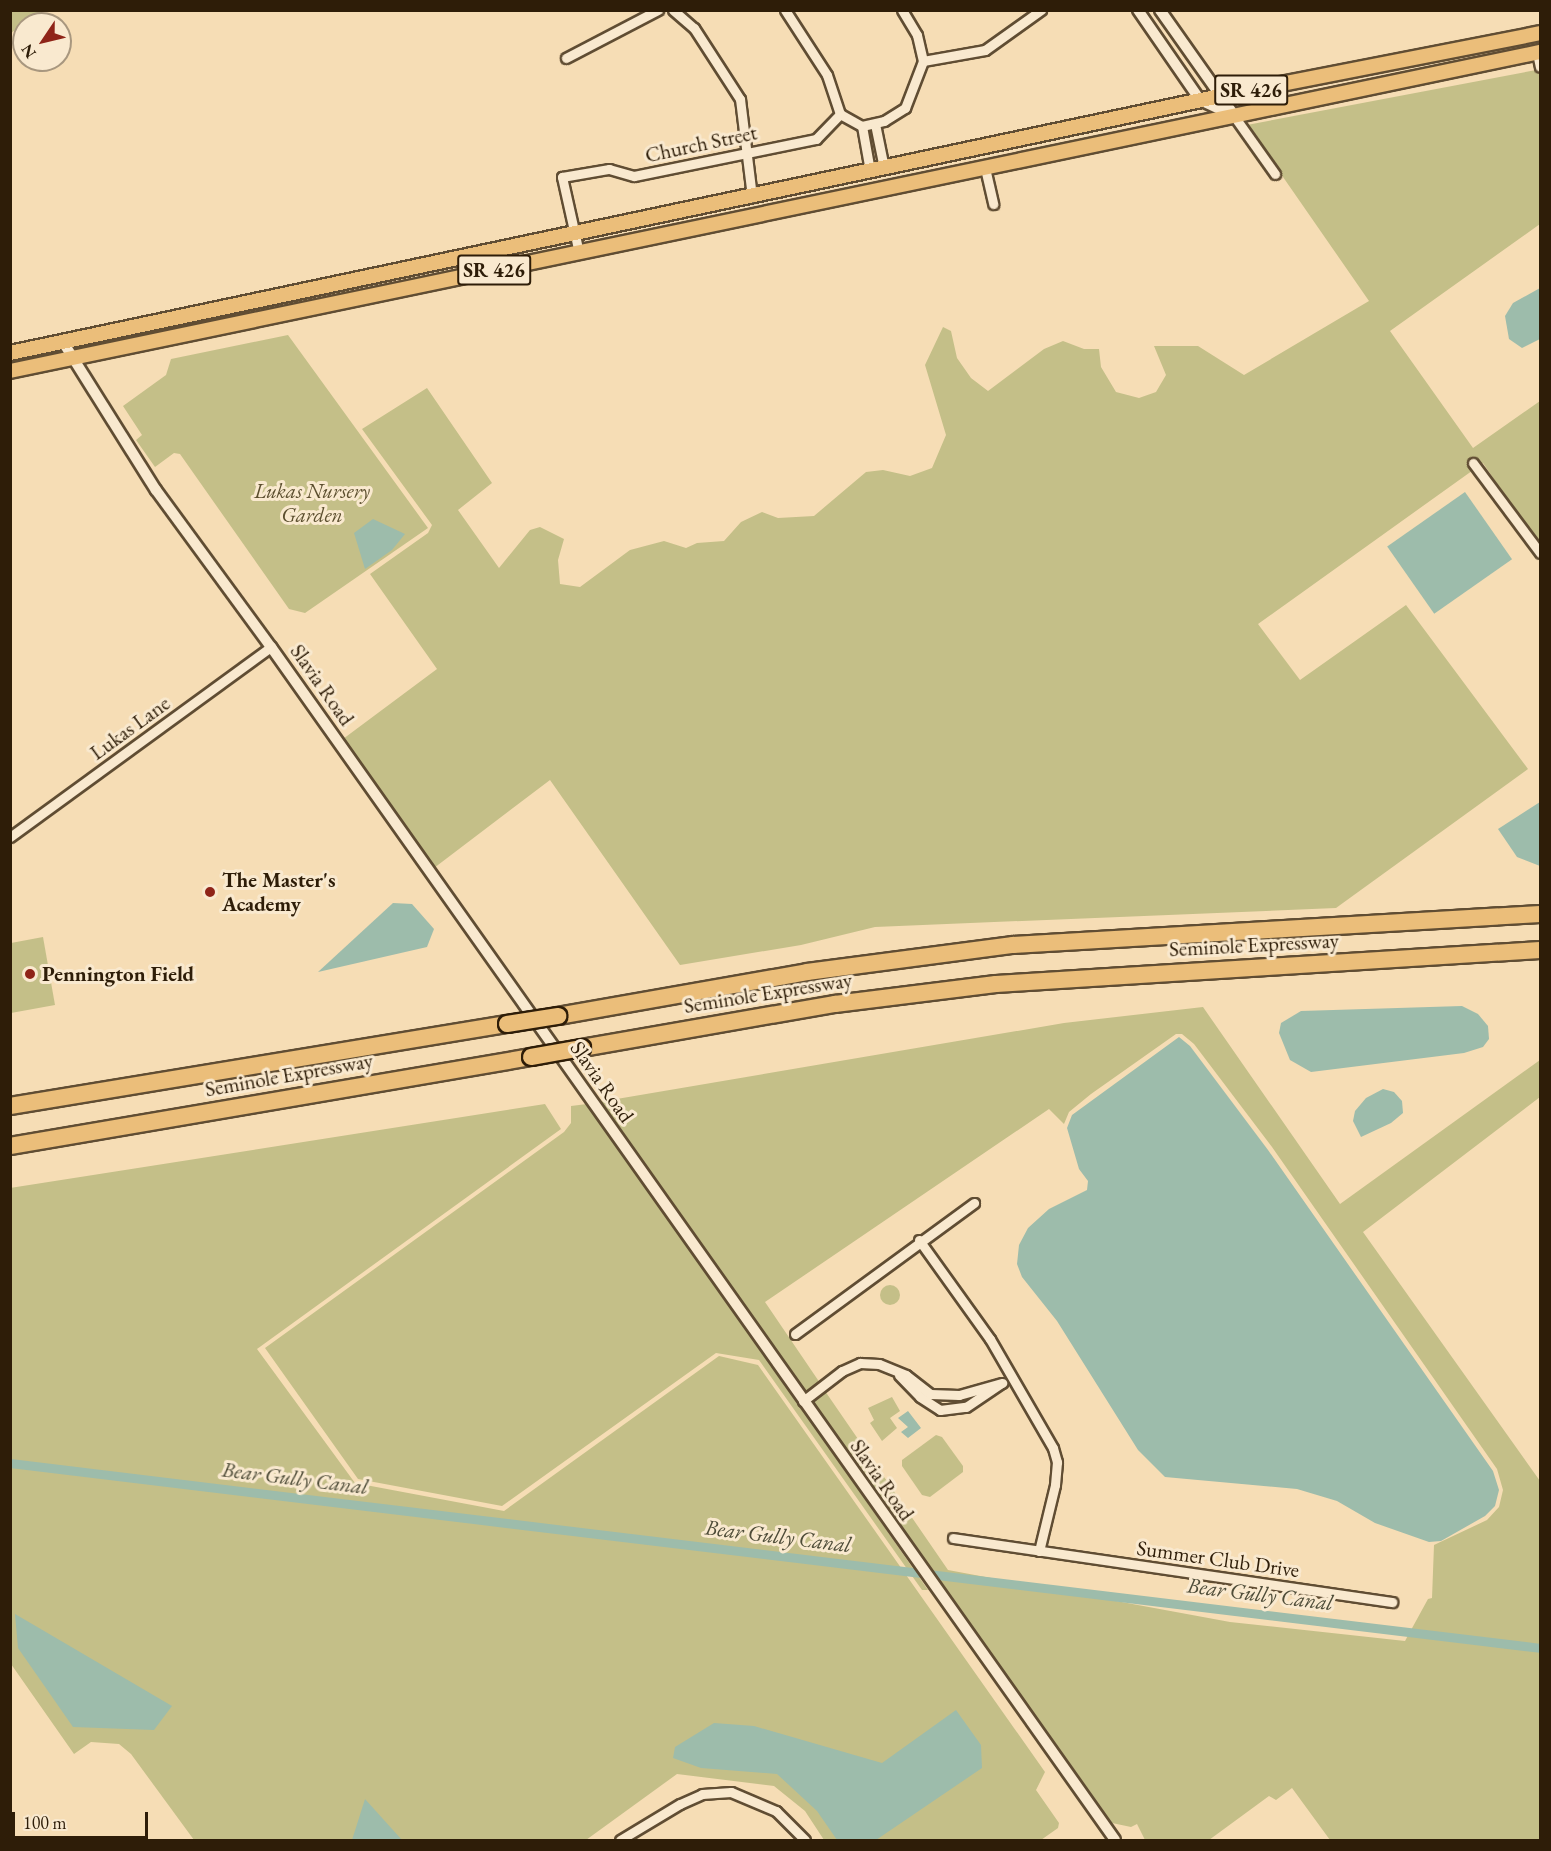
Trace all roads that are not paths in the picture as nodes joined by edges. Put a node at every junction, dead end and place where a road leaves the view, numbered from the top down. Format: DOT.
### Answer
graph roads {
  1 [pos="658,10"];
  2 [pos="673,10"];
  3 [pos="785,10"];
  4 [pos="902,10"];
  5 [pos="1041,10"];
  6 [pos="1138,10"];
  7 [pos="1160,10"];
  8 [pos="1540,33"];
  9 [pos="1540,57"];
  10 [pos="566,58"];
  11 [pos="923,61"];
  12 [pos="1220,96"];
  13 [pos="1200,100"];
  14 [pos="840,114"];
  15 [pos="1234,116"];
  16 [pos="875,124"];
  17 [pos="862,126"];
  18 [pos="745,152"];
  19 [pos="985,168"];
  20 [pos="877,169"];
  21 [pos="1275,174"];
  22 [pos="752,198"];
  23 [pos="993,204"];
  24 [pos="576,236"];
  25 [pos="579,253"];
  26 [pos="63,342"];
  27 [pos="10,353"];
  28 [pos="72,358"];
  29 [pos="10,371"];
  30 [pos="1473,463"];
  31 [pos="1540,553"];
  32 [pos="271,647"];
  33 [pos="10,837"];
  34 [pos="1540,914"];
  35 [pos="1540,950"];
  36 [pos="10,1106"];
  37 [pos="10,1146"];
  38 [pos="974,1203"];
  39 [pos="919,1240"];
  40 [pos="795,1334"];
  41 [pos="893,1369"];
  42 [pos="1011,1376"];
  43 [pos="1002,1383"];
  44 [pos="803,1401"];
  45 [pos="953,1538"];
  46 [pos="1039,1551"];
  47 [pos="1392,1602"];
  48 [pos="620,1840"];
  49 [pos="805,1840"];
  50 [pos="1115,1840"];
  1 -- 10 [label="street"];
  2 -- 18 [label="street"];
  3 -- 14 [label="street"];
  4 -- 11 [label="street"];
  5 -- 11 [label="street"];
  6 -- 13 [label="street"];
  7 -- 12 [label="street"];
  8 -- 12 [label="main road, SR 426"];
  9 -- 15 [label="main road, SR 426"];
  11 -- 16 [label="street"];
  12 -- 13 [label="main road, SR 426"];
  12 -- 15 [label="street"];
  13 -- 15 [label="street"];
  13 -- 20 [label="main road, SR 426"];
  14 -- 17 [label="street"];
  14 -- 18 [label="street, Church Street"];
  15 -- 19 [label="main road, SR 426"];
  15 -- 21 [label="street"];
  16 -- 17 [label="street"];
  16 -- 20 [label="street"];
  17 -- 20 [label="street"];
  18 -- 22 [label="street"];
  18 -- 24 [label="street, Church Street"];
  19 -- 23 [label="street"];
  19 -- 25 [label="main road, SR 426"];
  20 -- 22 [label="main road, SR 426"];
  22 -- 24 [label="main road, SR 426"];
  24 -- 25 [label="street, Church Street"];
  24 -- 26 [label="main road, SR 426"];
  25 -- 28 [label="main road, SR 426"];
  26 -- 27 [label="main road, SR 426"];
  26 -- 28 [label="street, Slavia Road"];
  28 -- 29 [label="main road, SR 426"];
  28 -- 32 [label="street, Slavia Road"];
  30 -- 31 [label="street"];
  32 -- 33 [label="street, Lukas Lane"];
  32 -- 44 [label="street, Slavia Road"];
  34 -- 36 [label="highway, Seminole Expressway, bridge"];
  35 -- 37 [label="highway, Seminole Expressway, bridge"];
  38 -- 39 [label="street"];
  39 -- 40 [label="street"];
  39 -- 42 [label="street"];
  41 -- 43 [label="street"];
  41 -- 43 [label="street"];
  41 -- 44 [label="street"];
  42 -- 43 [label="street"];
  42 -- 46 [label="street"];
  44 -- 50 [label="street, Slavia Road"];
  45 -- 46 [label="street, Summer Club Drive"];
  46 -- 47 [label="street, Summer Club Drive"];
  48 -- 49 [label="street"];
}
